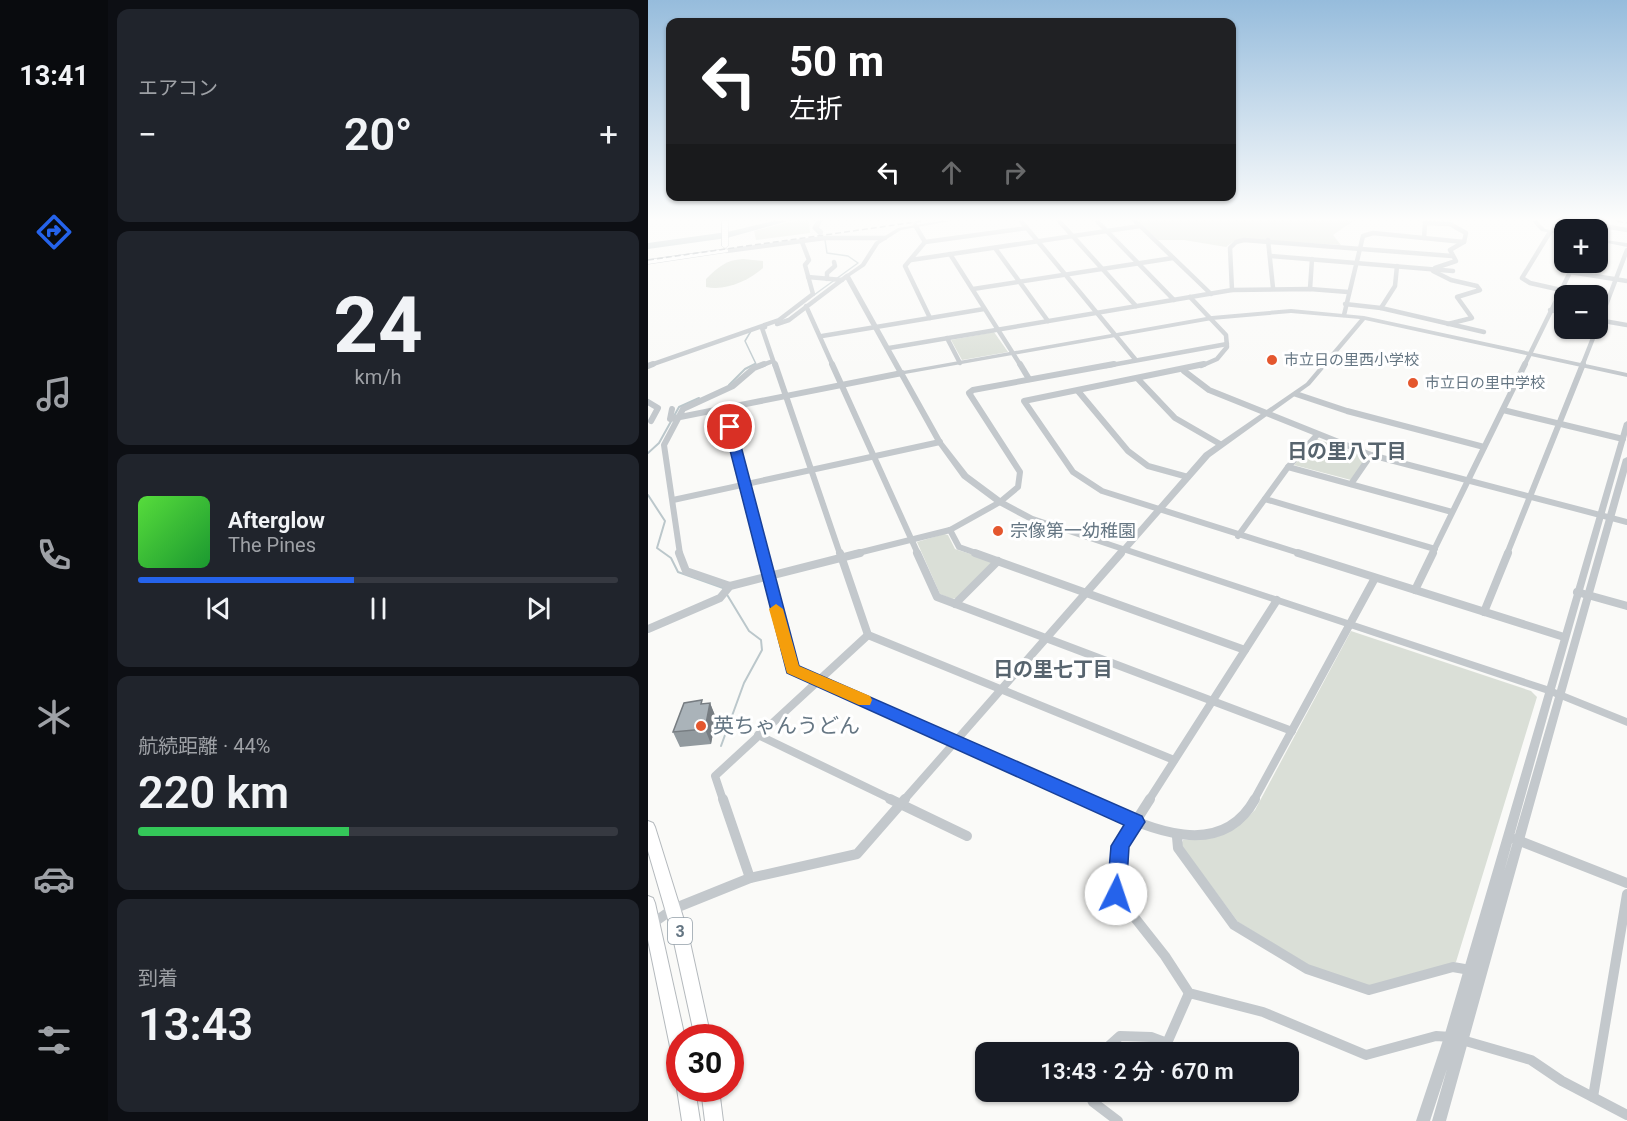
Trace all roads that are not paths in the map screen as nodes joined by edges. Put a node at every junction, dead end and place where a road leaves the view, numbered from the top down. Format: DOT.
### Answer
graph roads {
  1 [pos="807,273"];
  2 [pos="827,273"];
  3 [pos="851,273"];
  4 [pos="909,273"];
  5 [pos="963,273"];
  6 [pos="1013,273"];
  7 [pos="1071,273"];
  8 [pos="1106,273"];
  9 [pos="1148,273"];
  10 [pos="1189,273"];
  11 [pos="1231,273"];
  12 [pos="1272,273"];
  13 [pos="1311,273"];
  14 [pos="1354,273"];
  15 [pos="1397,273"];
  16 [pos="1439,273"];
  17 [pos="1525,273"];
  18 [pos="1579,273"];
  19 [pos="1618,273"];
  20 [pos="1066,274"];
  21 [pos="808,277"];
  22 [pos="844,278"];
  23 [pos="827,279"];
  24 [pos="1616,279"];
  25 [pos="1019,282"];
  26 [pos="1627,282"];
  27 [pos="1273,288"];
  28 [pos="973,289"];
  29 [pos="1310,289"];
  30 [pos="1554,289"];
  31 [pos="1232,290"];
  32 [pos="1348,292"];
  33 [pos="1211,294"];
  34 [pos="1190,297"];
  35 [pos="1608,298"];
  36 [pos="1174,300"];
  37 [pos="1554,303"];
  38 [pos="1346,304"];
  39 [pos="806,306"];
  40 [pos="1136,306"];
  41 [pos="1381,308"];
  42 [pos="984,309"];
  43 [pos="1550,310"];
  44 [pos="1554,311"];
  45 [pos="1096,313"];
  46 [pos="1344,315"];
  47 [pos="930,318"];
  48 [pos="1212,318"];
  49 [pos="1364,318"];
  50 [pos="1048,321"];
  51 [pos="1608,322"];
  52 [pos="1446,325"];
  53 [pos="1627,325"];
  54 [pos="762,326"];
  55 [pos="877,327"];
  56 [pos="998,330"];
  57 [pos="1484,332"];
  58 [pos="1115,335"];
  59 [pos="822,336"];
  60 [pos="947,338"];
  61 [pos="1592,339"];
  62 [pos="1227,344"];
  63 [pos="889,348"];
  64 [pos="1012,354"];
  65 [pos="1530,354"];
  66 [pos="1135,360"];
  67 [pos="773,361"];
  68 [pos="960,363"];
  69 [pos="1582,365"];
  70 [pos="648,366"];
  71 [pos="1184,371"];
  72 [pos="902,374"];
  73 [pos="1627,375"];
  74 [pos="1029,379"];
  75 [pos="1138,379"];
  76 [pos="844,385"];
  77 [pos="1078,391"];
  78 [pos="1296,394"];
  79 [pos="786,396"];
  80 [pos="648,402"];
  81 [pos="725,408"];
  82 [pos="672,409"];
  83 [pos="1503,410"];
  84 [pos="1265,413"];
  85 [pos="680,417"];
  86 [pos="651,421"];
  87 [pos="1559,423"];
  88 [pos="1627,423"];
  89 [pos="1317,435"];
  90 [pos="1623,439"];
  91 [pos="940,442"];
  92 [pos="1220,444"];
  93 [pos="1484,447"];
  94 [pos="1371,454"];
  95 [pos="874,455"];
  96 [pos="1627,459"];
  97 [pos="1288,467"];
  98 [pos="810,469"];
  99 [pos="1188,477"];
  100 [pos="1469,480"];
  101 [pos="744,484"];
  102 [pos="1352,484"];
  103 [pos="1530,496"];
  104 [pos="1265,499"];
  105 [pos="673,500"];
  106 [pos="1000,502"];
  107 [pos="1159,510"];
  108 [pos="1452,512"];
  109 [pos="1605,516"];
  110 [pos="1627,522"];
  111 [pos="951,530"];
  112 [pos="1238,536"];
  113 [pos="912,539"];
  114 [pos="1435,549"];
  115 [pos="1124,550"];
  116 [pos="841,557"];
  117 [pos="998,561"];
  118 [pos="767,576"];
  119 [pos="1375,578"];
  120 [pos="730,586"];
  121 [pos="1415,590"];
  122 [pos="1085,592"];
  123 [pos="1577,592"];
  124 [pos="1589,595"];
  125 [pos="1277,600"];
  126 [pos="955,604"];
  127 [pos="1627,606"];
  128 [pos="1484,612"];
  129 [pos="1349,624"];
  130 [pos="648,629"];
  131 [pos="868,635"];
  132 [pos="1046,638"];
  133 [pos="1564,638"];
  134 [pos="1245,650"];
  135 [pos="818,680"];
  136 [pos="1001,689"];
  137 [pos="1555,693"];
  138 [pos="1213,702"];
  139 [pos="1627,722"];
  140 [pos="1292,731"];
  141 [pos="759,735"];
  142 [pos="956,741"];
  143 [pos="1174,760"];
  144 [pos="902,804"];
  145 [pos="1136,822"];
  146 [pos="648,827"];
  147 [pos="967,836"];
  148 [pos="1177,837"];
  149 [pos="1513,839"];
  150 [pos="750,878"];
  151 [pos="1627,883"];
  152 [pos="1627,894"];
  153 [pos="648,903"];
  154 [pos="674,909"];
  155 [pos="653,923"];
  156 [pos="1470,970"];
  157 [pos="1189,993"];
  158 [pos="674,1024"];
  159 [pos="700,1024"];
  160 [pos="1457,1039"];
  161 [pos="1113,1042"];
  162 [pos="1164,1042"];
  163 [pos="1167,1042"];
  164 [pos="1593,1097"];
  165 [pos="688,1102"];
  166 [pos="712,1102"];
  167 [pos="1093,1102"];
  168 [pos="1627,1115"];
  169 [pos="714,1119"];
  170 [pos="691,1121"];
  171 [pos="1118,1121"];
  172 [pos="1423,1121"];
  173 [pos="1439,1121"];
  1 -- 21 [label="street"];
  2 -- 23 [label="street"];
  3 -- 22 [label="street"];
  4 -- 47 [label="street"];
  5 -- 28 [label="street"];
  6 -- 25 [label="street"];
  7 -- 20 [label="street"];
  8 -- 40 [label="street"];
  9 -- 36 [label="street"];
  10 -- 33 [label="street"];
  11 -- 31 [label="street"];
  12 -- 27 [label="street"];
  13 -- 29 [label="street"];
  14 -- 32 [label="street"];
  15 -- 41 [label="street"];
  16 -- 52 [label="street"];
  17 -- 30 [label="street"];
  18 -- 24 [label="street"];
  19 -- 24 [label="street"];
  20 -- 25 [label="street"];
  20 -- 45 [label="street"];
  21 -- 23 [label="street"];
  21 -- 54 [label="street"];
  22 -- 23 [label="street"];
  22 -- 39 [label="street"];
  22 -- 55 [label="street"];
  24 -- 26 [label="street"];
  24 -- 35 [label="street"];
  25 -- 28 [label="street"];
  25 -- 50 [label="street"];
  27 -- 29 [label="street"];
  27 -- 31 [label="street"];
  28 -- 42 [label="street"];
  29 -- 32 [label="street"];
  31 -- 33 [label="street"];
  32 -- 38 [label="street"];
  33 -- 34 [label="street"];
  34 -- 36 [label="street"];
  34 -- 48 [label="street"];
  36 -- 40 [label="street"];
  37 -- 43 [label="street"];
  38 -- 41 [label="street"];
  38 -- 46 [label="street"];
  39 -- 54 [label="street"];
  39 -- 59 [label="street"];
  40 -- 45 [label="street"];
  41 -- 52 [label="street"];
  42 -- 47 [label="street"];
  42 -- 56 [label="street"];
  43 -- 44 [label="street"];
  43 -- 65 [label="street"];
  45 -- 50 [label="street"];
  45 -- 58 [label="street"];
  46 -- 48 [label="street"];
  46 -- 49 [label="street"];
  47 -- 55 [label="street"];
  48 -- 58 [label="street"];
  48 -- 62 [label="street"];
  49 -- 65 [label="street"];
  49 -- 78 [label="street"];
  50 -- 56 [label="street"];
  51 -- 53 [label="street"];
  52 -- 57 [label="street"];
  54 -- 67 [label="street"];
  54 -- 70 [label="street"];
  55 -- 59 [label="street"];
  55 -- 63 [label="street"];
  56 -- 60 [label="street"];
  56 -- 64 [label="street"];
  58 -- 64 [label="street"];
  58 -- 66 [label="street"];
  59 -- 76 [label="street"];
  60 -- 63 [label="street"];
  60 -- 68 [label="street"];
  61 -- 69 [label="street"];
  62 -- 66 [label="street"];
  62 -- 71 [label="street"];
  63 -- 72 [label="street"];
  64 -- 68 [label="street"];
  64 -- 74 [label="street"];
  65 -- 69 [label="street"];
  65 -- 83 [label="street"];
  66 -- 74 [label="street"];
  67 -- 79 [label="street"];
  67 -- 85 [label="street"];
  68 -- 72 [label="street"];
  69 -- 73 [label="street"];
  69 -- 87 [label="street"];
  71 -- 75 [label="street"];
  71 -- 84 [label="street"];
  72 -- 76 [label="street"];
  72 -- 91 [label="street"];
  74 -- 106 [label="street"];
  75 -- 77 [label="street"];
  75 -- 92 [label="street"];
  76 -- 79 [label="street"];
  76 -- 95 [label="street"];
  77 -- 99 [label="street"];
  77 -- 107 [label="street"];
  78 -- 84 [label="street"];
  78 -- 93 [label="street"];
  79 -- 81 [label="street"];
  79 -- 98 [label="street"];
  80 -- 86 [label="street"];
  81 -- 85 [label="street"];
  81 -- 101 [label="street"];
  82 -- 85 [label="street"];
  83 -- 87 [label="street"];
  83 -- 93 [label="street"];
  84 -- 89 [label="street"];
  84 -- 92 [label="street"];
  85 -- 105 [label="street"];
  87 -- 90 [label="street"];
  87 -- 103 [label="street"];
  88 -- 90 [label="street"];
  89 -- 94 [label="street"];
  89 -- 97 [label="street"];
  90 -- 109 [label="street"];
  91 -- 95 [label="street"];
  91 -- 106 [label="street"];
  92 -- 99 [label="street"];
  93 -- 100 [label="street"];
  94 -- 100 [label="street"];
  94 -- 102 [label="street"];
  95 -- 98 [label="street"];
  95 -- 113 [label="street"];
  96 -- 109 [label="street"];
  97 -- 102 [label="street"];
  97 -- 104 [label="street"];
  98 -- 101 [label="street"];
  98 -- 116 [label="street"];
  99 -- 107 [label="street"];
  100 -- 103 [label="street"];
  100 -- 108 [label="street"];
  101 -- 105 [label="street"];
  101 -- 118 [label="street"];
  102 -- 108 [label="street"];
  103 -- 109 [label="street"];
  103 -- 128 [label="street"];
  104 -- 112 [label="street"];
  104 -- 114 [label="street"];
  105 -- 120 [label="street"];
  106 -- 111 [label="street"];
  106 -- 115 [label="street"];
  107 -- 112 [label="street"];
  107 -- 115 [label="street"];
  108 -- 114 [label="street"];
  109 -- 110 [label="street"];
  109 -- 123 [label="street"];
  109 -- 124 [label="street"];
  111 -- 113 [label="street"];
  111 -- 117 [label="street"];
  112 -- 119 [label="street"];
  113 -- 116 [label="street"];
  113 -- 126 [label="street"];
  114 -- 121 [label="street"];
  115 -- 122 [label="street"];
  115 -- 125 [label="street"];
  116 -- 118 [label="street"];
  116 -- 131 [label="street"];
  117 -- 122 [label="street"];
  117 -- 126 [label="street"];
  118 -- 120 [label="street"];
  118 -- 135 [label="street"];
  119 -- 121 [label="street"];
  119 -- 129 [label="street"];
  120 -- 130 [label="street"];
  121 -- 128 [label="street"];
  122 -- 132 [label="street"];
  122 -- 134 [label="street"];
  123 -- 124 [label="street"];
  123 -- 133 [label="street"];
  124 -- 127 [label="street"];
  124 -- 137 [label="street"];
  125 -- 129 [label="street"];
  125 -- 134 [label="street"];
  126 -- 132 [label="street"];
  128 -- 133 [label="street"];
  129 -- 137 [label="street"];
  129 -- 140 [label="street"];
  131 -- 135 [label="street"];
  131 -- 136 [label="street"];
  132 -- 136 [label="street"];
  132 -- 138 [label="street"];
  133 -- 137 [label="street"];
  134 -- 138 [label="street"];
  135 -- 141 [label="street"];
  135 -- 142 [label="street"];
  136 -- 142 [label="street"];
  136 -- 143 [label="street"];
  137 -- 139 [label="street"];
  137 -- 149 [label="street"];
  138 -- 140 [label="street"];
  138 -- 143 [label="street"];
  140 -- 148 [label="street"];
  141 -- 144 [label="street"];
  141 -- 150 [label="street"];
  142 -- 144 [label="street"];
  142 -- 145 [label="street"];
  143 -- 145 [label="street"];
  144 -- 147 [label="street"];
  144 -- 150 [label="street"];
  145 -- 148 [label="street"];
  145 -- 157 [label="street"];
  146 -- 154 [label="highway, 3"];
  148 -- 156 [label="street"];
  149 -- 151 [label="street"];
  149 -- 156 [label="street"];
  149 -- 160 [label="street"];
  150 -- 154 [label="street"];
  152 -- 164 [label="street"];
  153 -- 155 [label="highway, 3"];
  154 -- 155 [label="street"];
  154 -- 159 [label="highway, 3"];
  155 -- 158 [label="highway, 3"];
  156 -- 160 [label="street"];
  157 -- 160 [label="street"];
  157 -- 163 [label="street"];
  160 -- 164 [label="street"];
  160 -- 172 [label="street"];
  160 -- 173 [label="street"];
  161 -- 162 [label="street"];
  164 -- 168 [label="street"];
  165 -- 170 [label="highway"];
  166 -- 169 [label="highway"];
  167 -- 171 [label="street"];
}
